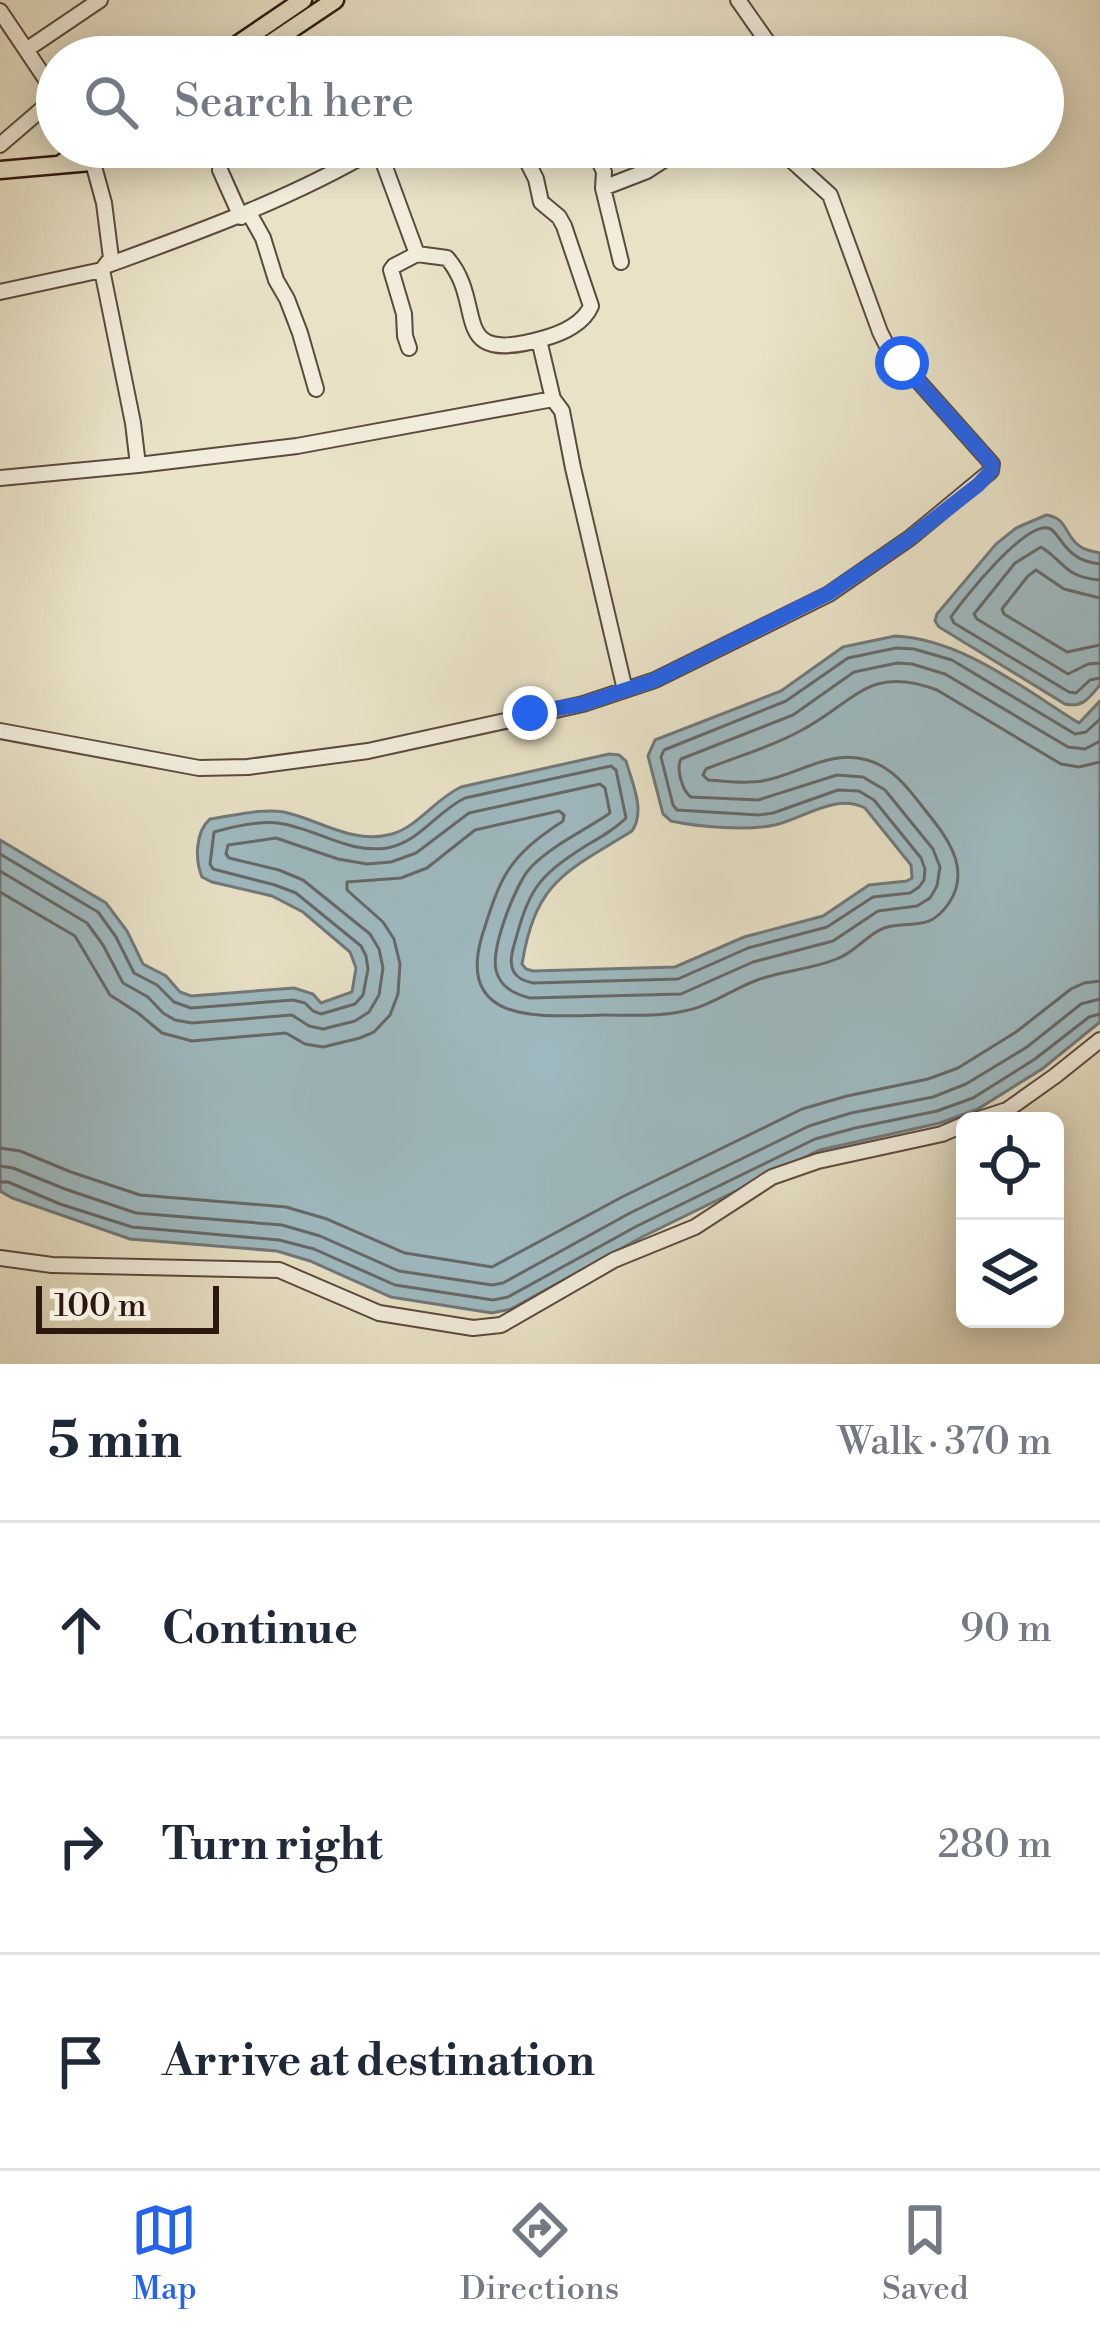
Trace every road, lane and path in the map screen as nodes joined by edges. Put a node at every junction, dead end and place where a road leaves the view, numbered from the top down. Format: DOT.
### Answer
graph roads {
  1 [pos="100,0"];
  2 [pos="303,0"];
  3 [pos="335,0"];
  4 [pos="738,0"];
  5 [pos="0,11"];
  6 [pos="47,36"];
  7 [pos="250,36"];
  8 [pos="281,36"];
  9 [pos="763,36"];
  10 [pos="36,43"];
  11 [pos="26,50"];
  12 [pos="36,65"];
  13 [pos="36,114"];
  14 [pos="0,145"];
  15 [pos="36,167"];
  16 [pos="94,168"];
  17 [pos="343,168"];
  18 [pos="386,168"];
  19 [pos="531,168"];
  20 [pos="602,168"];
  21 [pos="652,168"];
  22 [pos="803,168"];
  23 [pos="0,170"];
  24 [pos="220,170"];
  25 [pos="603,188"];
  26 [pos="245,215"];
  27 [pos="417,254"];
  28 [pos="621,262"];
  29 [pos="105,267"];
  30 [pos="0,292"];
  31 [pos="539,340"];
  32 [pos="409,348"];
  33 [pos="316,389"];
  34 [pos="553,399"];
  35 [pos="138,462"];
  36 [pos="0,478"];
  37 [pos="626,690"];
  38 [pos="0,731"];
  39 [pos="1100,1040"];
  40 [pos="1001,1112"];
  41 [pos="956,1128"];
  42 [pos="0,1258"];
  1 -- 6 [label="street"];
  2 -- 7 [label="main road"];
  3 -- 8 [label="main road"];
  4 -- 9 [label="street"];
  5 -- 11 [label="street"];
  10 -- 11 [label="street"];
  11 -- 12 [label="street"];
  13 -- 14 [label="street"];
  15 -- 23 [label="main road"];
  16 -- 29 [label="street"];
  17 -- 26 [label="street"];
  18 -- 27 [label="street"];
  19 -- 31 [label="street"];
  20 -- 25 [label="street"];
  21 -- 25 [label="street"];
  22 -- 37 [label="street"];
  24 -- 26 [label="street"];
  25 -- 28 [label="street"];
  26 -- 29 [label="street"];
  26 -- 33 [label="street"];
  27 -- 31 [label="street"];
  27 -- 32 [label="street"];
  29 -- 30 [label="street"];
  29 -- 35 [label="street"];
  31 -- 34 [label="street"];
  34 -- 35 [label="street"];
  34 -- 37 [label="street"];
  35 -- 36 [label="street"];
  37 -- 38 [label="street"];
  39 -- 40 [label="street"];
  41 -- 42 [label="street"];
}
